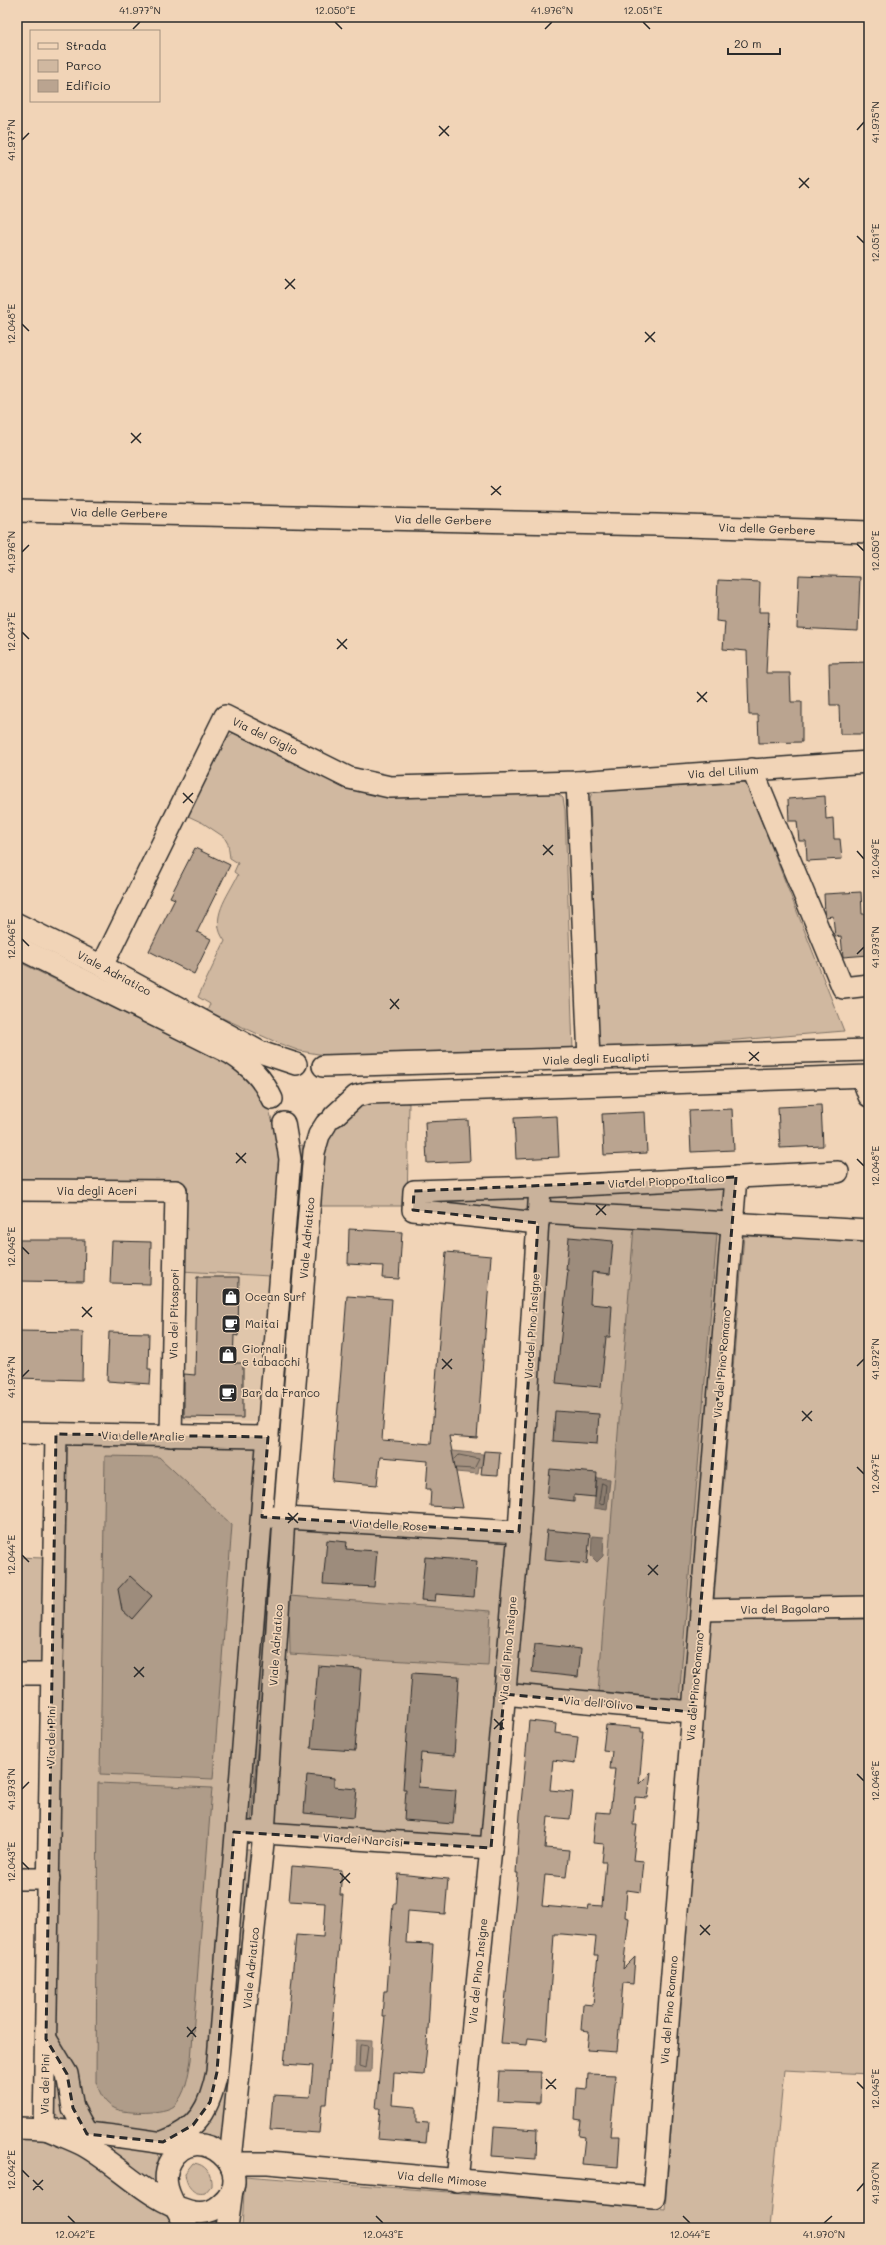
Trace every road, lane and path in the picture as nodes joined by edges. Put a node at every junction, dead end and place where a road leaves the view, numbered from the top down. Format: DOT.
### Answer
graph roads {
  1 [pos="17,511"];
  2 [pos="869,532"];
  3 [pos="869,762"];
  4 [pos="752,769"];
  5 [pos="577,782"];
  6 [pos="17,924"];
  7 [pos="17,947"];
  8 [pos="102,966"];
  9 [pos="869,985"];
  10 [pos="869,1050"];
  11 [pos="589,1059"];
  12 [pos="296,1064"];
  13 [pos="323,1066"];
  14 [pos="865,1077"];
  15 [pos="869,1096"];
  16 [pos="272,1099"];
  17 [pos="330,1120"];
  18 [pos="284,1123"];
  19 [pos="838,1172"];
  20 [pos="736,1177"];
  21 [pos="540,1187"];
  22 [pos="494,1188"];
  23 [pos="17,1190"];
  24 [pos="176,1191"];
  25 [pos="538,1218"];
  26 [pos="493,1219"];
  27 [pos="733,1223"];
  28 [pos="869,1231"];
  29 [pos="17,1433"];
  30 [pos="56,1434"];
  31 [pos="171,1436"];
  32 [pos="268,1437"];
  33 [pos="262,1517"];
  34 [pos="284,1518"];
  35 [pos="519,1532"];
  36 [pos="869,1607"];
  37 [pos="702,1610"];
  38 [pos="17,1674"];
  39 [pos="51,1674"];
  40 [pos="504,1694"];
  41 [pos="692,1712"];
  42 [pos="234,1832"];
  43 [pos="264,1833"];
  44 [pos="491,1848"];
  45 [pos="17,1879"];
  46 [pos="49,1879"];
  47 [pos="46,2039"];
  48 [pos="17,2128"];
  49 [pos="44,2128"];
  50 [pos="87,2134"];
  51 [pos="163,2142"];
  52 [pos="188,2146"];
  53 [pos="232,2177"];
  54 [pos="457,2181"];
  55 [pos="654,2197"];
  56 [pos="177,2207"];
  57 [pos="187,2228"];
  58 [pos="227,2228"];
  1 -- 2 [label="street, Via delle Gerbere"];
  3 -- 4 [label="street, Via del Lilium"];
  4 -- 5 [label="street, Via del Lilium"];
  4 -- 9 [label="street"];
  5 -- 8 [label="street, Via del Giglio"];
  5 -- 11 [label="street"];
  6 -- 8 [label="street, Viale Adriatico"];
  7 -- 16 [label="street, Viale Adriatico"];
  8 -- 12 [label="street, Viale Adriatico"];
  10 -- 11 [label="street, Viale degli Eucalipti"];
  11 -- 13 [label="street, Viale degli Eucalipti"];
  12 -- 13 [label="street"];
  12 -- 16 [label="street"];
  13 -- 17 [label="street"];
  14 -- 15 [label="street"];
  14 -- 17 [label="street"];
  16 -- 18 [label="street"];
  17 -- 18 [label="street"];
  17 -- 34 [label="street, Viale Adriatico"];
  18 -- 32 [label="street, Viale Adriatico"];
  19 -- 20 [label="street, Via del Pioppo Italico"];
  20 -- 21 [label="street, Via del Pioppo Italico"];
  20 -- 27 [label="street, Via del Pino Romano"];
  21 -- 22 [label="street, Via del Pioppo Italico"];
  21 -- 25 [label="street, Via del Pino Insigne"];
  22 -- 26 [label="street"];
  22 -- 26 [label="street, Via del Pioppo Italico"];
  23 -- 24 [label="street, Via degli Aceri"];
  24 -- 31 [label="street, Via dei Pitospori"];
  25 -- 26 [label="street, Via del Pioppo Italico"];
  25 -- 27 [label="street, Via del Pioppo Italico"];
  25 -- 35 [label="street, Via del Pino Insigne"];
  27 -- 28 [label="street, Via del Pioppo Italico"];
  27 -- 37 [label="street, Via del Pino Romano"];
  29 -- 30 [label="street, Via delle Aralie"];
  30 -- 31 [label="street, Via delle Aralie"];
  30 -- 39 [label="street, Via dei Pini"];
  31 -- 32 [label="street, Via delle Aralie"];
  32 -- 33 [label="street, Viale Adriatico"];
  33 -- 34 [label="street, Via delle Rose"];
  33 -- 42 [label="street, Viale Adriatico"];
  34 -- 35 [label="street, Via delle Rose"];
  34 -- 43 [label="street, Viale Adriatico"];
  35 -- 40 [label="street, Via del Pino Insigne"];
  36 -- 37 [label="street, Via del Bagolaro"];
  37 -- 41 [label="street, Via del Pino Romano"];
  38 -- 39 [label="street"];
  39 -- 46 [label="street, Via dei Pini"];
  40 -- 41 [label="street, Via dell'Olivo"];
  40 -- 44 [label="street, Via del Pino Insigne"];
  41 -- 55 [label="street, Via del Pino Romano"];
  42 -- 43 [label="street, Via dei Narcisi"];
  42 -- 51 [label="street, Viale Adriatico"];
  43 -- 44 [label="street, Via dei Narcisi"];
  43 -- 53 [label="street, Viale Adriatico"];
  44 -- 54 [label="street, Via del Pino Insigne"];
  45 -- 46 [label="street"];
  46 -- 47 [label="street, Via dei Pini"];
  47 -- 49 [label="street, Via dei Pini"];
  47 -- 50 [label="street, Via dei Pini"];
  48 -- 49 [label="street"];
  49 -- 50 [label="street"];
  49 -- 56 [label="street"];
  50 -- 51 [label="street"];
  51 -- 52 [label="street"];
  52 -- 53 [label="street"];
  52 -- 56 [label="street"];
  53 -- 54 [label="street, Via delle Mimose"];
  53 -- 56 [label="street"];
  53 -- 58 [label="street, Viale Adriatico"];
  54 -- 55 [label="street, Via delle Mimose"];
  56 -- 57 [label="street"];
}
